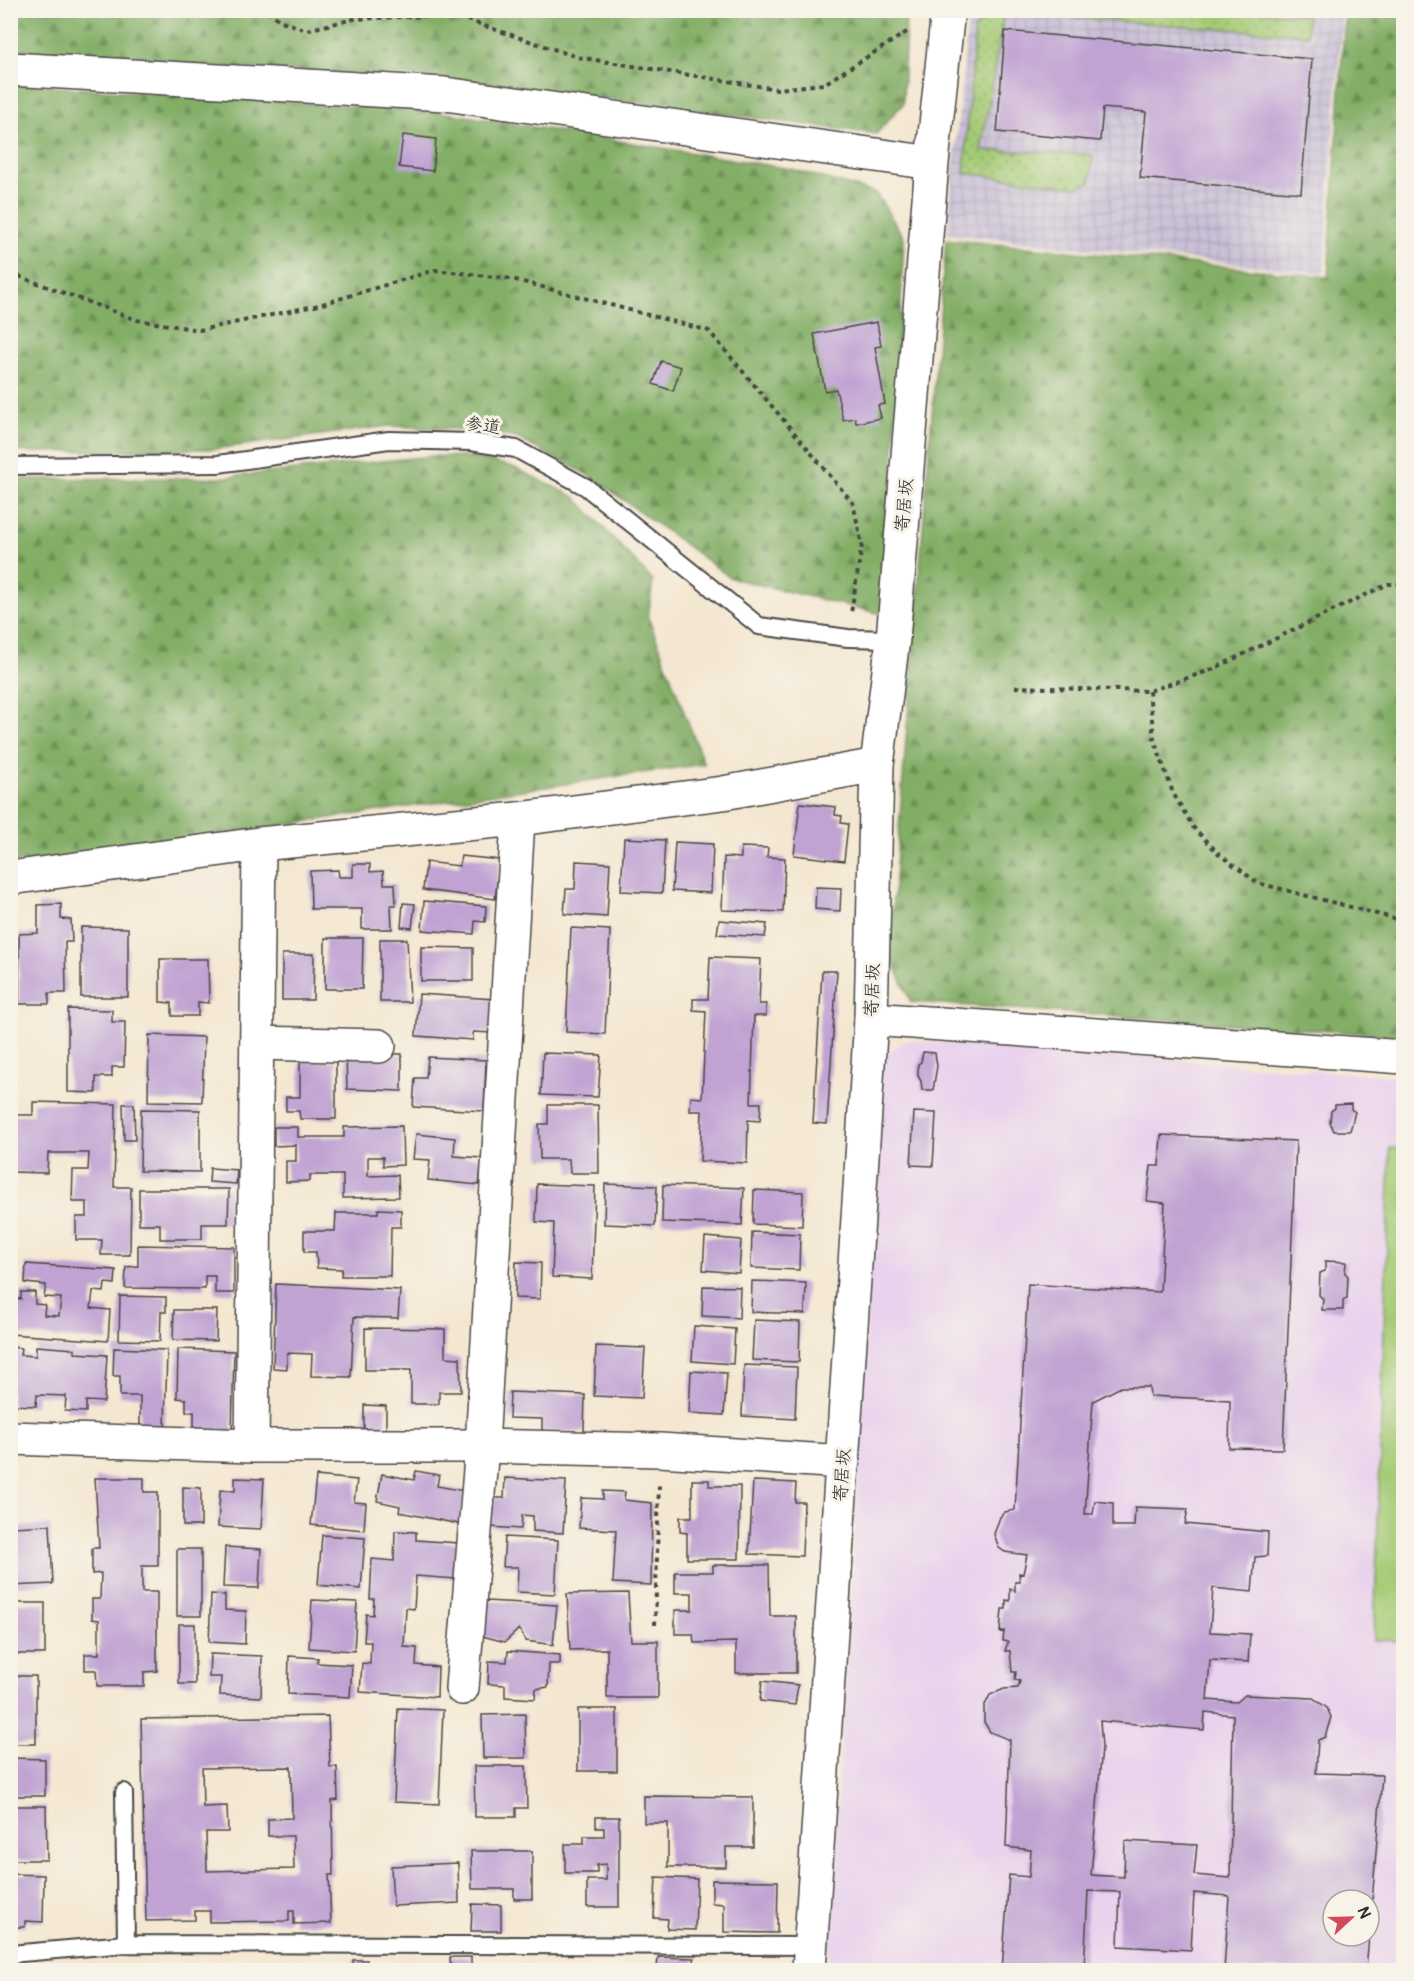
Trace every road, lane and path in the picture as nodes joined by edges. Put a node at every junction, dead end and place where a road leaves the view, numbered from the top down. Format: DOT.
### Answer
graph roads {
  1 [pos="268,10"];
  2 [pos="349,10"];
  3 [pos="948,10"];
  4 [pos="354,20"];
  5 [pos="917,26"];
  6 [pos="10,69"];
  7 [pos="932,163"];
  8 [pos="10,273"];
  9 [pos="10,466"];
  10 [pos="1404,584"];
  11 [pos="848,638"];
  12 [pos="893,639"];
  13 [pos="1015,687"];
  14 [pos="1149,691"];
  15 [pos="877,765"];
  16 [pos="518,819"];
  17 [pos="259,844"];
  18 [pos="10,878"];
  19 [pos="1404,921"];
  20 [pos="871,1019"];
  21 [pos="257,1043"];
  22 [pos="379,1046"];
  23 [pos="1404,1057"];
  24 [pos="10,1438"];
  25 [pos="252,1446"];
  26 [pos="482,1446"];
  27 [pos="660,1450"];
  28 [pos="843,1462"];
  29 [pos="655,1625"];
  30 [pos="462,1688"];
  31 [pos="124,1792"];
  32 [pos="126,1944"];
  33 [pos="10,1954"];
  34 [pos="809,1958"];
  1 -- 4 [label="path"];
  2 -- 4 [label="path"];
  3 -- 7 [label="street, 寄居坂"];
  4 -- 5 [label="path"];
  6 -- 7 [label="street"];
  7 -- 12 [label="street, 寄居坂"];
  8 -- 11 [label="path"];
  9 -- 11 [label="lane, 参道"];
  10 -- 14 [label="path"];
  11 -- 12 [label="lane, 参道"];
  12 -- 15 [label="street, 寄居坂"];
  13 -- 14 [label="path"];
  14 -- 19 [label="path"];
  15 -- 16 [label="street"];
  15 -- 20 [label="street, 寄居坂"];
  16 -- 17 [label="street"];
  16 -- 26 [label="street"];
  17 -- 18 [label="street"];
  17 -- 21 [label="street"];
  20 -- 23 [label="street"];
  20 -- 28 [label="street, 寄居坂"];
  21 -- 22 [label="street"];
  21 -- 25 [label="street"];
  24 -- 25 [label="street"];
  25 -- 26 [label="street"];
  26 -- 27 [label="street"];
  26 -- 30 [label="street"];
  27 -- 28 [label="street"];
  27 -- 29 [label="path"];
  28 -- 34 [label="street, 寄居坂"];
  31 -- 32 [label="lane"];
  32 -- 33 [label="lane"];
  32 -- 34 [label="lane"];
}
